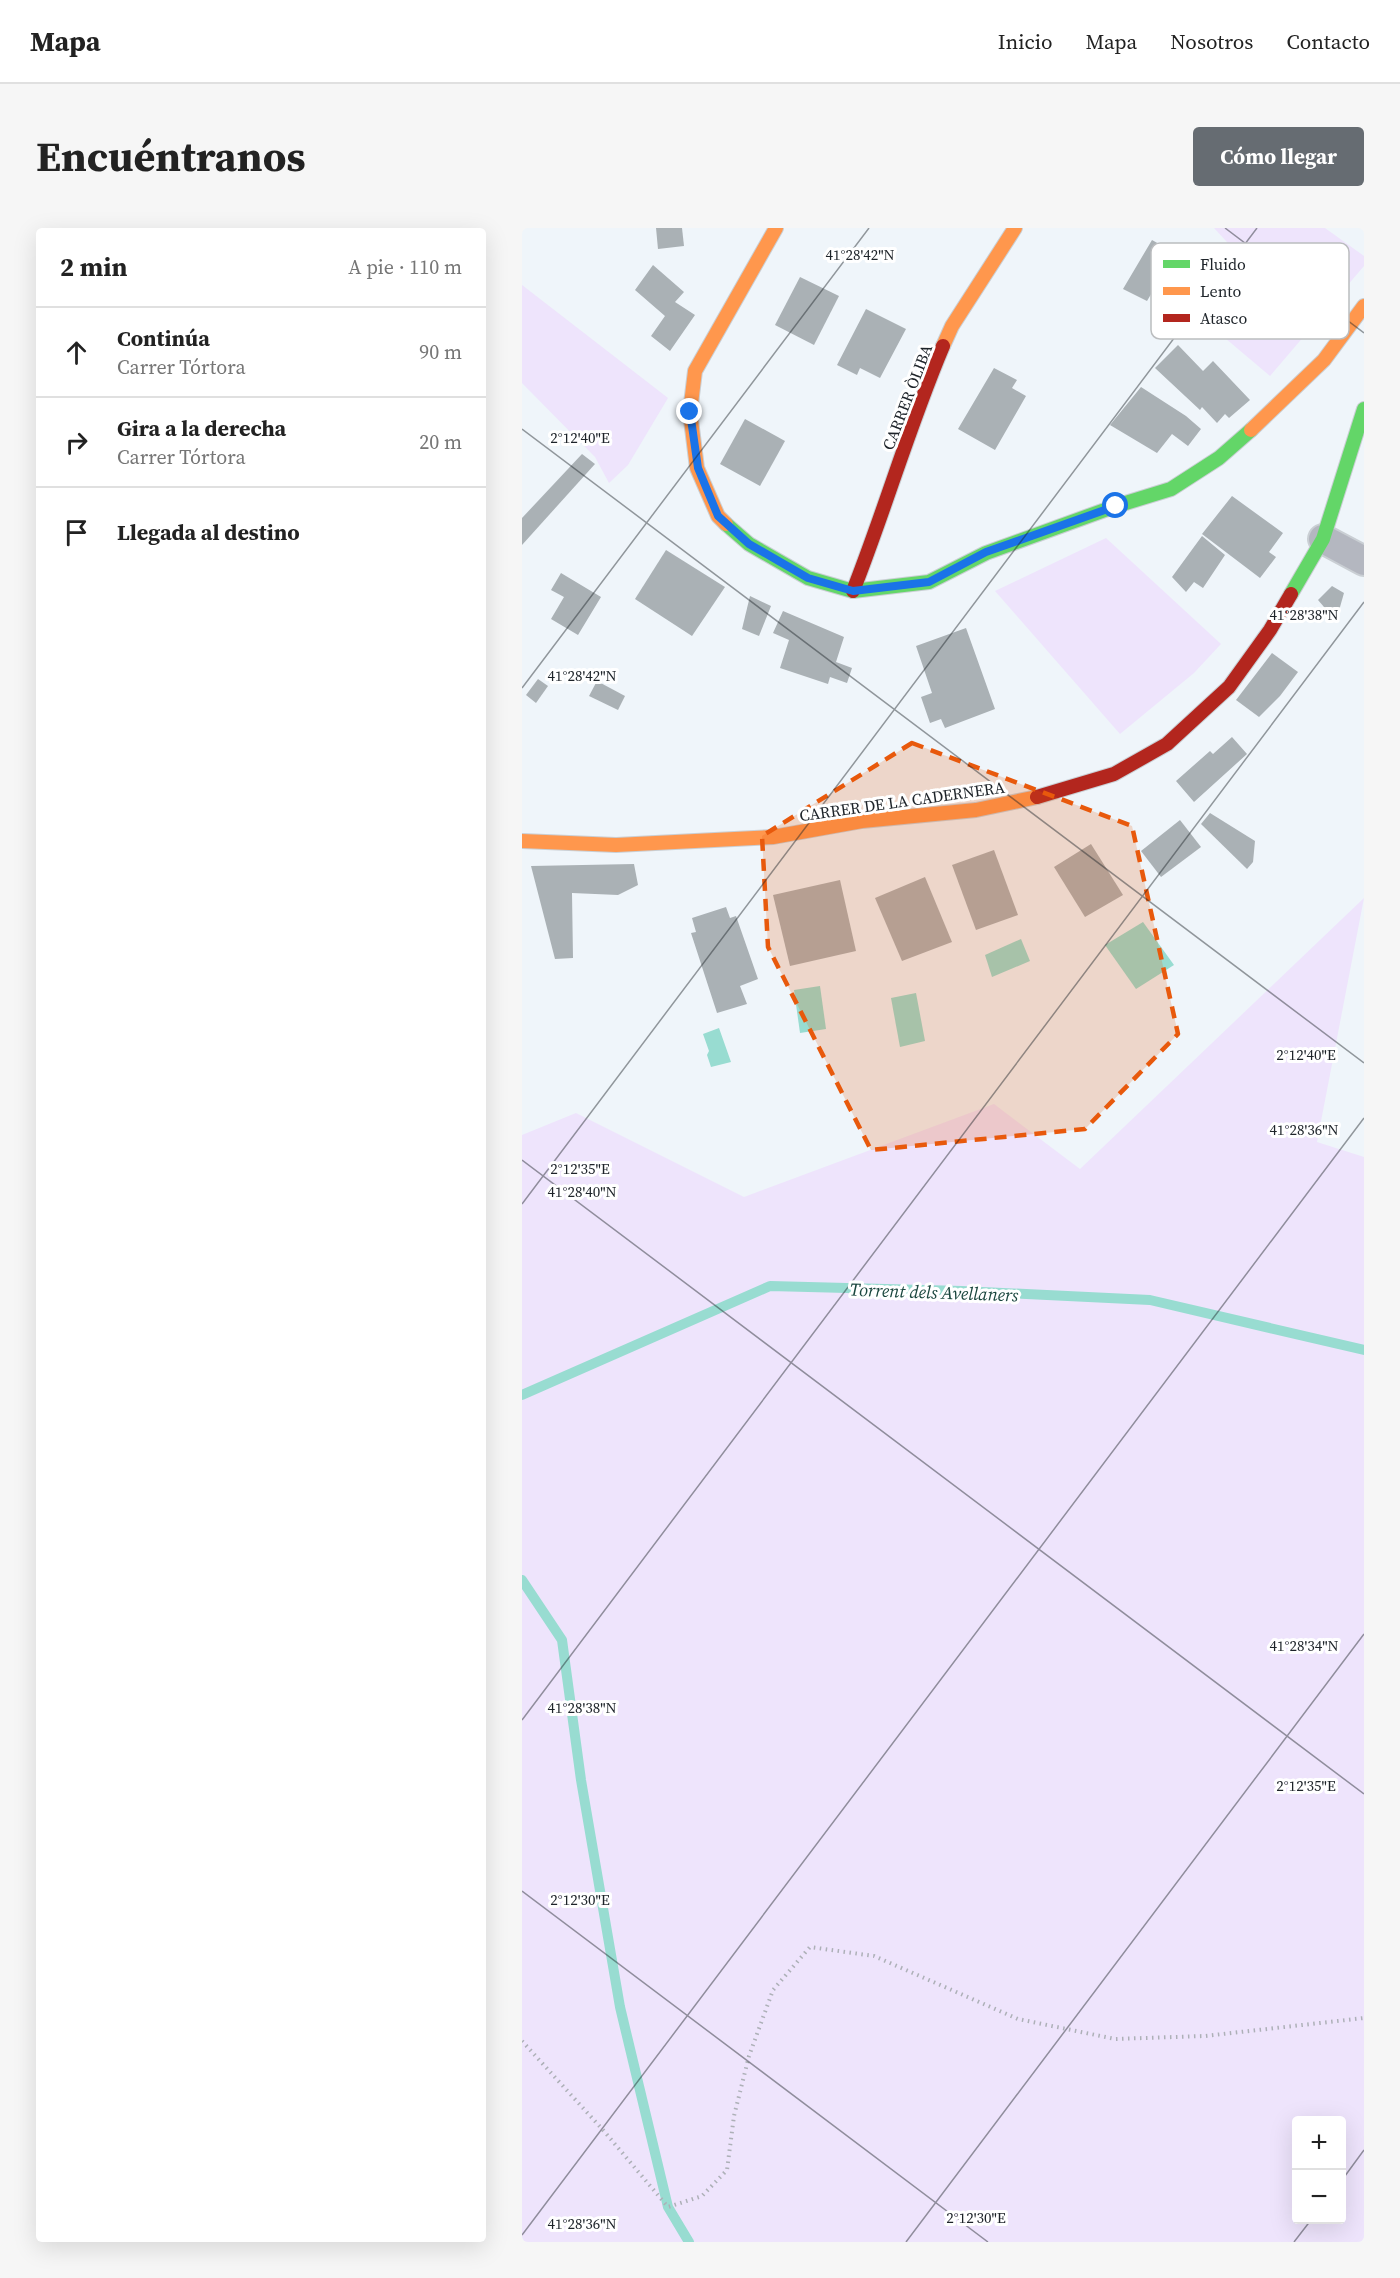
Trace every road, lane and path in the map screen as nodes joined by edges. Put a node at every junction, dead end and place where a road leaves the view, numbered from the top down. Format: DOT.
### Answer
graph roads {
  1 [pos="776,228"];
  2 [pos="1016,228"];
  3 [pos="1364,306"];
  4 [pos="1349,326"];
  5 [pos="1340,339"];
  6 [pos="1364,409"];
  7 [pos="1323,539"];
  8 [pos="1364,561"];
  9 [pos="853,591"];
  10 [pos="522,841"];
  11 [pos="1364,2018"];
  12 [pos="522,2041"];
  1 -- 9 [label="street"];
  2 -- 9 [label="street, CARRER ÒLIBA"];
  3 -- 4 [label="street"];
  5 -- 9 [label="street"];
  6 -- 7 [label="street, CARRER DE LA CADERNERA"];
  7 -- 8 [label="street"];
  7 -- 10 [label="street, CARRER DE LA CADERNERA"];
  11 -- 12 [label="path"];
}
